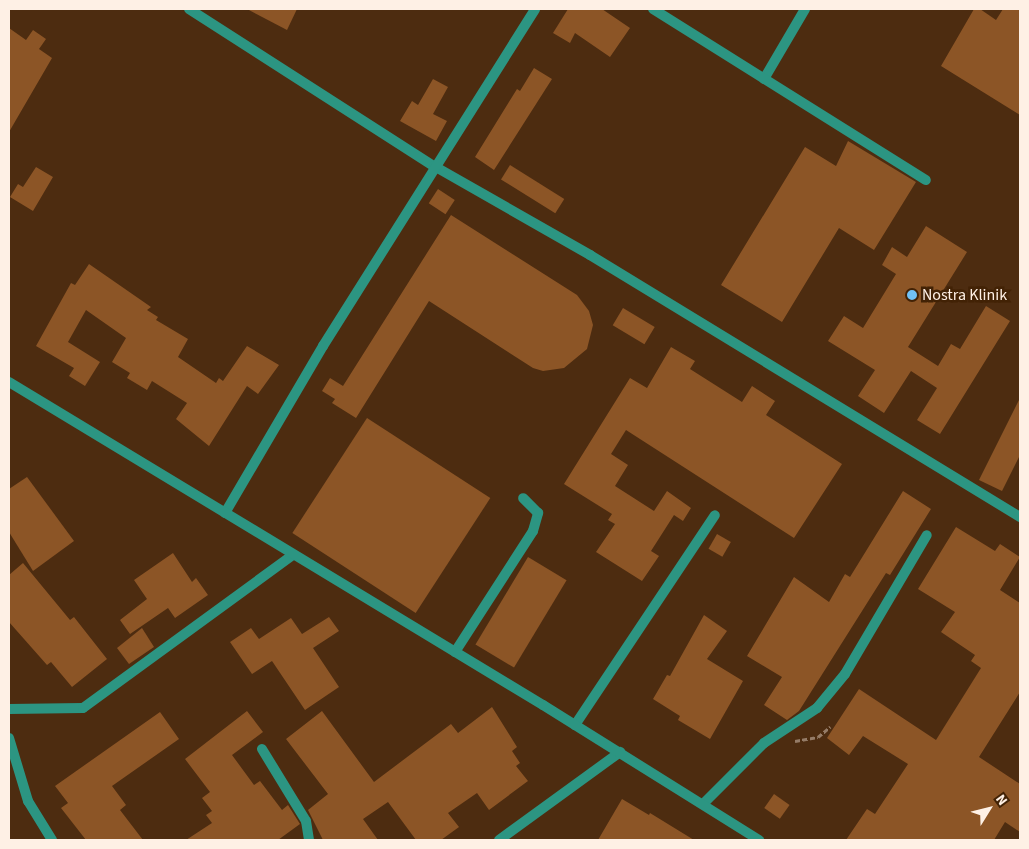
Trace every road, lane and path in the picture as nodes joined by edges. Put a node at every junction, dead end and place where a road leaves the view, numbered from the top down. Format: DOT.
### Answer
graph roads {
  1 [pos="189,9"];
  2 [pos="535,9"];
  3 [pos="653,9"];
  4 [pos="805,9"];
  5 [pos="764,79"];
  6 [pos="434,166"];
  7 [pos="926,180"];
  8 [pos="9,382"];
  9 [pos="523,498"];
  10 [pos="225,514"];
  11 [pos="715,515"];
  12 [pos="1020,517"];
  13 [pos="926,536"];
  14 [pos="294,555"];
  15 [pos="455,652"];
  16 [pos="9,709"];
  17 [pos="575,725"];
  18 [pos="9,738"];
  19 [pos="262,749"];
  20 [pos="620,752"];
  21 [pos="703,804"];
  22 [pos="52,840"];
  23 [pos="309,840"];
  24 [pos="499,840"];
  25 [pos="759,840"];
  1 -- 6 [label="street"];
  2 -- 6 [label="street"];
  3 -- 5 [label="street"];
  4 -- 5 [label="street"];
  5 -- 7 [label="street"];
  6 -- 10 [label="street"];
  6 -- 12 [label="street"];
  8 -- 10 [label="street"];
  9 -- 15 [label="street"];
  10 -- 14 [label="street"];
  11 -- 17 [label="street"];
  13 -- 21 [label="street"];
  14 -- 15 [label="street"];
  14 -- 16 [label="street"];
  15 -- 17 [label="street"];
  17 -- 20 [label="street"];
  18 -- 22 [label="street"];
  19 -- 23 [label="street"];
  20 -- 21 [label="street"];
  20 -- 24 [label="street"];
  21 -- 25 [label="street"];
}
